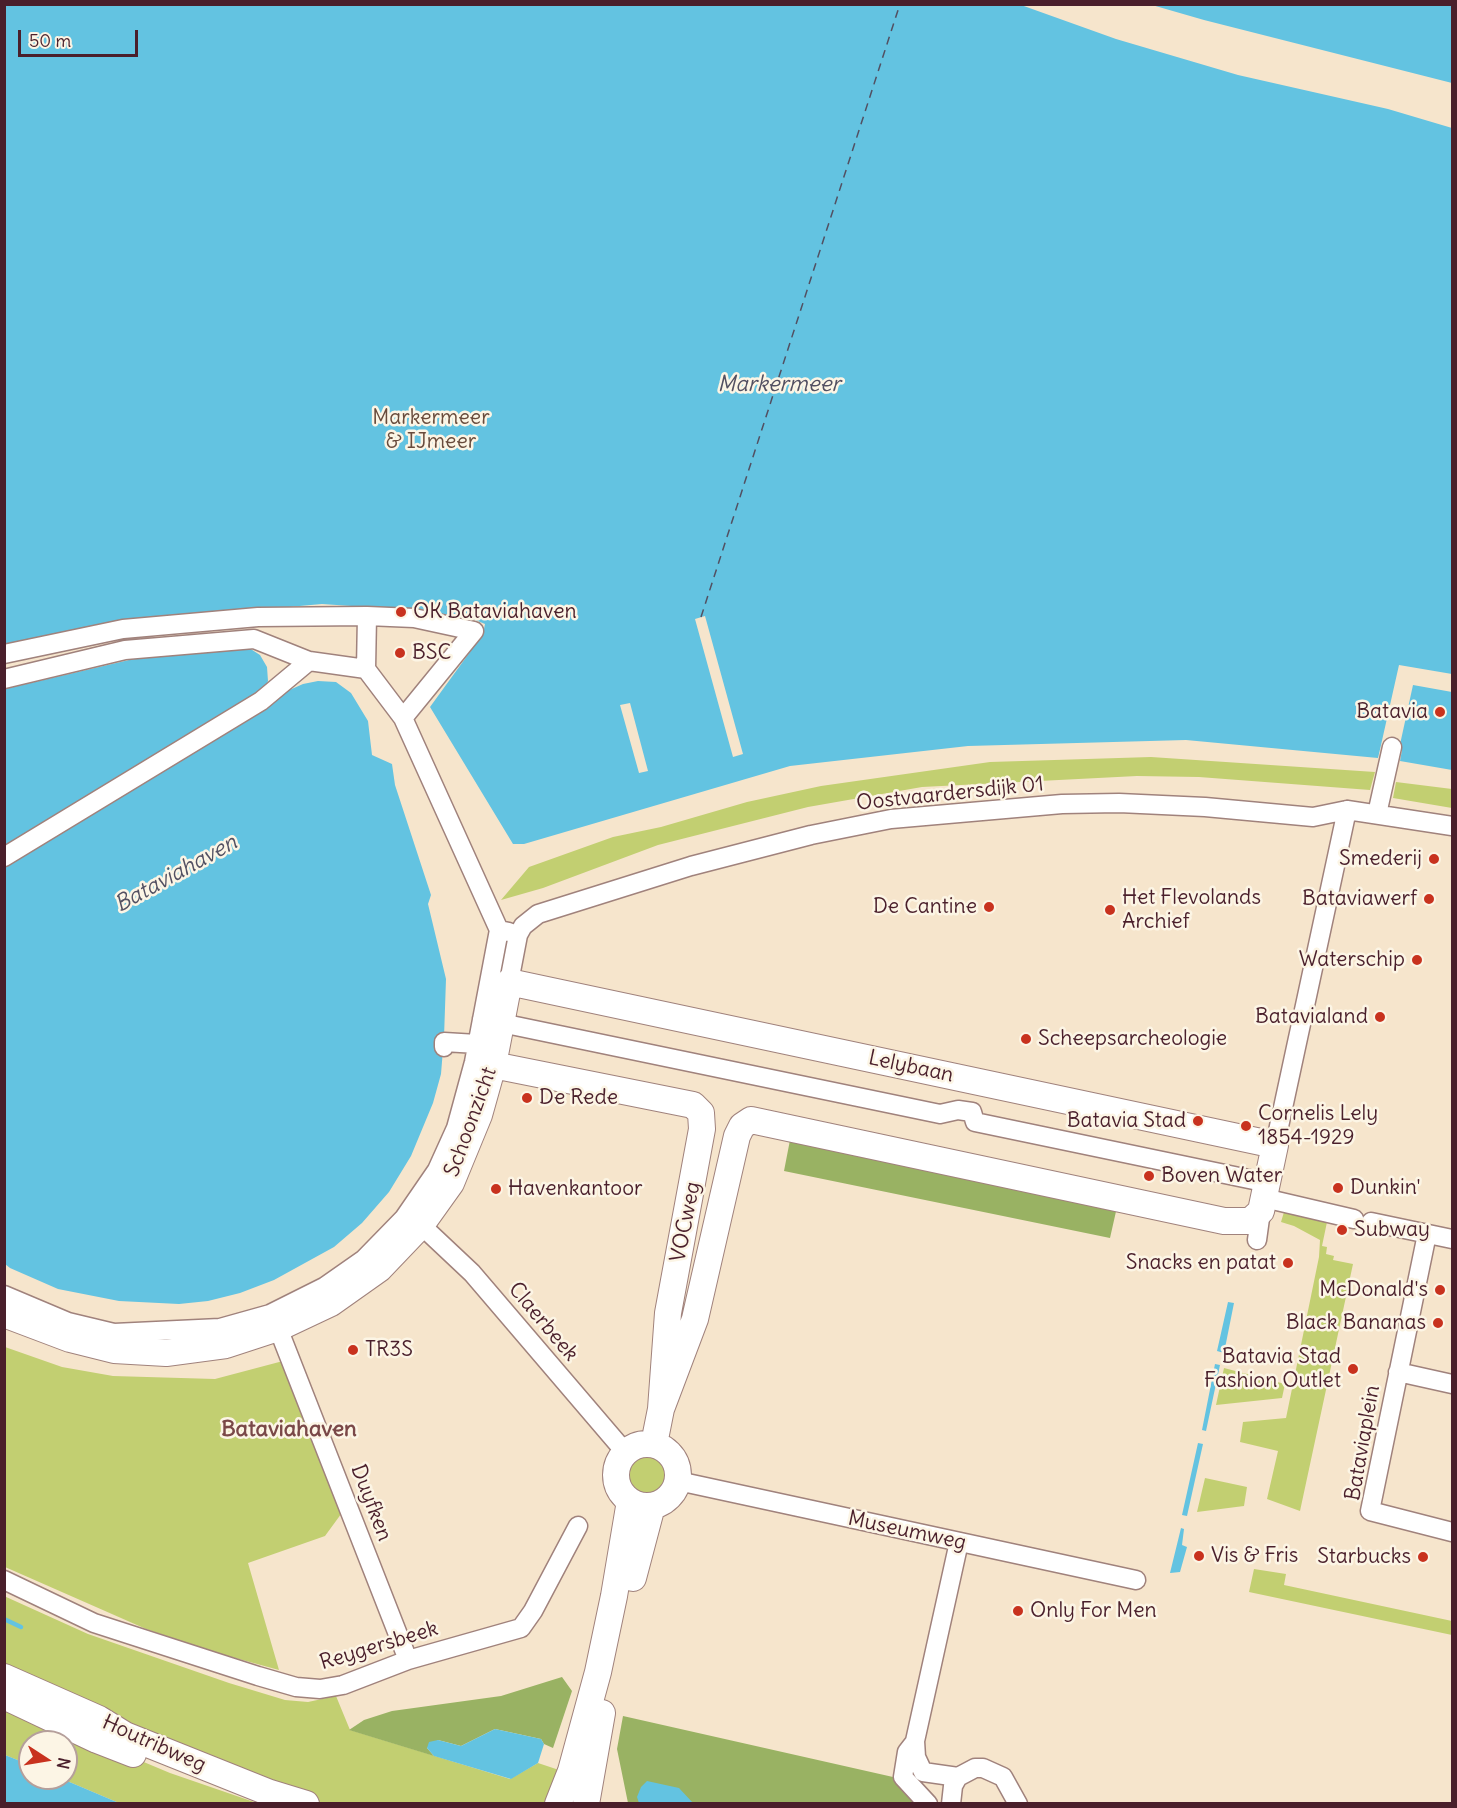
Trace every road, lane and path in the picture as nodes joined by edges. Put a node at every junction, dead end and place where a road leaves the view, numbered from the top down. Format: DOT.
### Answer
graph roads {
  1 [pos="367,616"];
  2 [pos="4,654"];
  3 [pos="309,661"];
  4 [pos="366,669"];
  5 [pos="4,679"];
  6 [pos="403,718"];
  7 [pos="1392,747"];
  8 [pos="1347,810"];
  9 [pos="1377,814"];
  10 [pos="1452,826"];
  11 [pos="4,858"];
  12 [pos="499,930"];
  13 [pos="518,935"];
  14 [pos="509,982"];
  15 [pos="492,1020"];
  16 [pos="444,1042"];
  17 [pos="477,1044"];
  18 [pos="493,1065"];
  19 [pos="1275,1145"];
  20 [pos="1264,1198"];
  21 [pos="421,1225"];
  22 [pos="1427,1234"];
  23 [pos="1452,1239"];
  24 [pos="1257,1240"];
  25 [pos="4,1295"];
  26 [pos="4,1314"];
  27 [pos="278,1328"];
  28 [pos="679,1332"];
  29 [pos="1398,1372"];
  30 [pos="1452,1384"];
  31 [pos="654,1444"];
  32 [pos="625,1452"];
  33 [pos="678,1481"];
  34 [pos="641,1503"];
  35 [pos="578,1526"];
  36 [pos="1452,1532"];
  37 [pos="959,1542"];
  38 [pos="4,1580"];
  39 [pos="1136,1580"];
  40 [pos="408,1660"];
  41 [pos="4,1677"];
  42 [pos="4,1696"];
  43 [pos="915,1741"];
  44 [pos="571,1771"];
  45 [pos="958,1777"];
  46 [pos="265,1803"];
  47 [pos="306,1803"];
  48 [pos="558,1803"];
  49 [pos="569,1803"];
  50 [pos="586,1803"];
  51 [pos="928,1803"];
  52 [pos="951,1803"];
  53 [pos="1018,1803"];
  1 -- 2 [label="street"];
  1 -- 4 [label="street"];
  1 -- 6 [label="street"];
  3 -- 4 [label="street"];
  3 -- 5 [label="street"];
  3 -- 11 [label="street"];
  4 -- 6 [label="street"];
  6 -- 12 [label="street"];
  7 -- 9 [label="street"];
  8 -- 9 [label="street, Oostvaardersdijk 01"];
  8 -- 13 [label="street, Oostvaardersdijk 01"];
  8 -- 19 [label="street"];
  9 -- 10 [label="street, Oostvaardersdijk 01"];
  12 -- 13 [label="street"];
  12 -- 15 [label="street"];
  13 -- 14 [label="street"];
  14 -- 15 [label="street, Schoonzicht"];
  14 -- 19 [label="street, Lelybaan"];
  15 -- 17 [label="street"];
  15 -- 18 [label="street, Schoonzicht"];
  15 -- 20 [label="street, Lelybaan"];
  16 -- 17 [label="street"];
  17 -- 25 [label="street"];
  18 -- 21 [label="street, Schoonzicht"];
  18 -- 28 [label="street, VOCweg"];
  19 -- 20 [label="street"];
  20 -- 22 [label="street"];
  20 -- 24 [label="street"];
  20 -- 28 [label="street, VOCweg"];
  21 -- 27 [label="street, Schoonzicht"];
  21 -- 32 [label="street, Claerbeek"];
  22 -- 23 [label="street"];
  22 -- 29 [label="street, Bataviaplein"];
  26 -- 27 [label="street, Schoonzicht"];
  27 -- 40 [label="street, Duyfken"];
  28 -- 31 [label="street, VOCweg"];
  29 -- 30 [label="street, Bataviaplein"];
  29 -- 36 [label="street, Bataviaplein"];
  31 -- 32 [label="street"];
  31 -- 33 [label="street"];
  32 -- 34 [label="street"];
  33 -- 34 [label="street"];
  33 -- 37 [label="street, Museumweg"];
  34 -- 44 [label="street"];
  34 -- 50 [label="street"];
  35 -- 40 [label="street, Reygersbeek"];
  37 -- 39 [label="street, Museumweg"];
  37 -- 43 [label="street"];
  38 -- 40 [label="street, Reygersbeek"];
  41 -- 47 [label="street, Houtribweg"];
  42 -- 46 [label="street, Houtribweg"];
  43 -- 45 [label="street"];
  43 -- 51 [label="street"];
  44 -- 48 [label="street"];
  44 -- 49 [label="street"];
  45 -- 52 [label="street"];
  45 -- 53 [label="street"];
}
